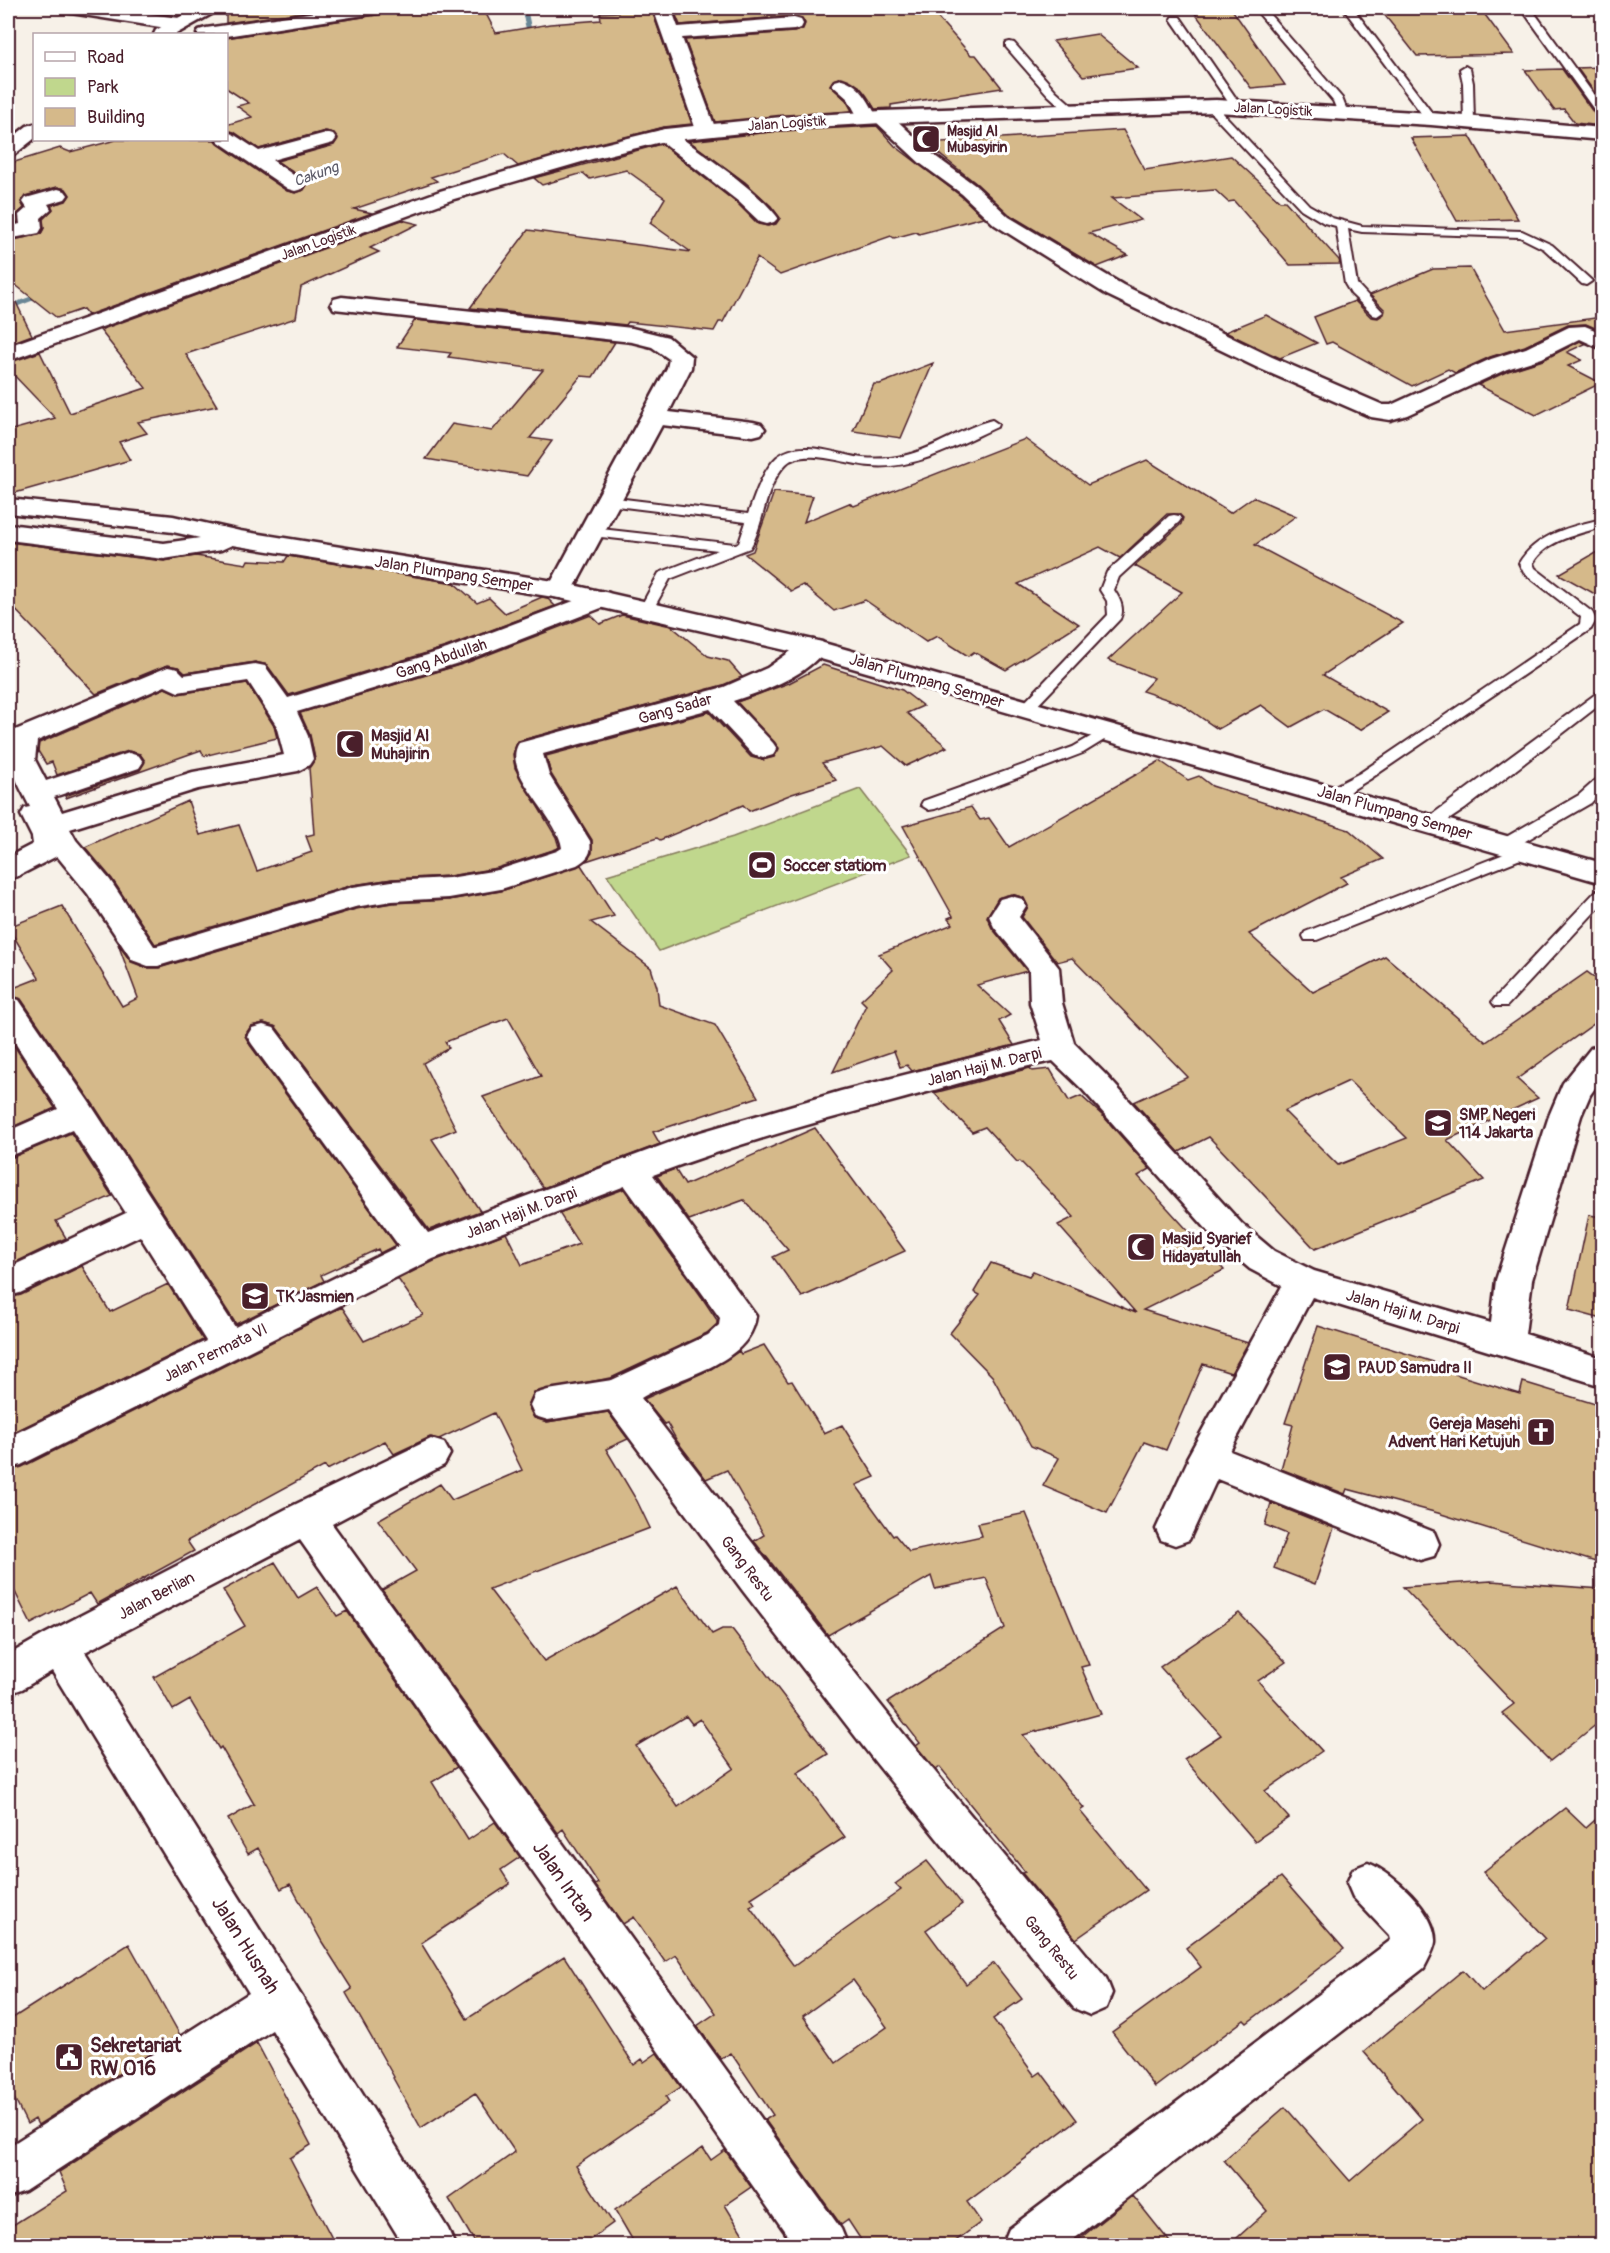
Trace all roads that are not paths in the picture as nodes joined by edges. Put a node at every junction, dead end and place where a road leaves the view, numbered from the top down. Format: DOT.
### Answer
graph roads {
  1 [pos="71,8"];
  2 [pos="209,8"];
  3 [pos="377,8"];
  4 [pos="662,8"];
  5 [pos="1258,8"];
  6 [pos="1348,8"];
  7 [pos="1526,8"];
  8 [pos="1176,19"];
  9 [pos="179,24"];
  10 [pos="794,24"];
  11 [pos="165,33"];
  12 [pos="213,33"];
  13 [pos="671,33"];
  14 [pos="1010,45"];
  15 [pos="1465,69"];
  16 [pos="842,85"];
  17 [pos="1216,106"];
  18 [pos="1237,107"];
  19 [pos="1071,110"];
  20 [pos="1602,113"];
  21 [pos="1343,114"];
  22 [pos="874,117"];
  23 [pos="1431,119"];
  24 [pos="1469,122"];
  25 [pos="706,130"];
  26 [pos="1601,130"];
  27 [pos="33,131"];
  28 [pos="664,135"];
  29 [pos="228,139"];
  30 [pos="326,139"];
  31 [pos="8,150"];
  32 [pos="257,158"];
  33 [pos="295,185"];
  34 [pos="58,195"];
  35 [pos="767,218"];
  36 [pos="1341,224"];
  37 [pos="8,233"];
  38 [pos="1586,281"];
  39 [pos="342,304"];
  40 [pos="1377,312"];
  41 [pos="1602,342"];
  42 [pos="8,354"];
  43 [pos="654,417"];
  44 [pos="992,424"];
  45 [pos="753,429"];
  46 [pos="608,501"];
  47 [pos="8,506"];
  48 [pos="754,519"];
  49 [pos="1174,519"];
  50 [pos="1602,523"];
  51 [pos="8,532"];
  52 [pos="592,532"];
  53 [pos="240,539"];
  54 [pos="740,549"];
  55 [pos="560,590"];
  56 [pos="600,599"];
  57 [pos="646,610"];
  58 [pos="813,648"];
  59 [pos="1602,696"];
  60 [pos="714,697"];
  61 [pos="1027,708"];
  62 [pos="279,709"];
  63 [pos="1109,731"];
  64 [pos="763,749"];
  65 [pos="8,762"];
  66 [pos="129,762"];
  67 [pos="1602,782"];
  68 [pos="38,793"];
  69 [pos="1332,794"];
  70 [pos="929,805"];
  71 [pos="1432,823"];
  72 [pos="51,836"];
  73 [pos="1517,847"];
  74 [pos="8,869"];
  75 [pos="1602,873"];
  76 [pos="1602,895"];
  77 [pos="1011,906"];
  78 [pos="1311,936"];
  79 [pos="1501,1002"];
  80 [pos="10,1017"];
  81 [pos="263,1036"];
  82 [pos="1060,1048"];
  83 [pos="1602,1056"];
  84 [pos="79,1113"];
  85 [pos="8,1145"];
  86 [pos="631,1170"];
  87 [pos="147,1218"];
  88 [pos="421,1250"];
  89 [pos="1304,1281"];
  90 [pos="8,1283"];
  91 [pos="1506,1342"];
  92 [pos="228,1346"];
  93 [pos="1602,1372"];
  94 [pos="621,1393"];
  95 [pos="548,1405"];
  96 [pos="8,1454"];
  97 [pos="431,1454"];
  98 [pos="1206,1458"];
  99 [pos="305,1517"];
  100 [pos="1174,1529"];
  101 [pos="1420,1544"];
  102 [pos="59,1646"];
  103 [pos="8,1676"];
  104 [pos="1368,1883"];
  105 [pos="1090,1993"];
  106 [pos="279,1999"];
  107 [pos="8,2174"];
  108 [pos="428,2244"];
  109 [pos="824,2246"];
  110 [pos="1026,2246"];
  1 -- 9 [label="street"];
  2 -- 9 [label="street"];
  3 -- 12 [label="street"];
  4 -- 13 [label="street"];
  5 -- 21 [label="lane"];
  6 -- 23 [label="lane"];
  7 -- 20 [label="lane"];
  8 -- 18 [label="lane"];
  9 -- 11 [label="street"];
  10 -- 13 [label="street"];
  13 -- 25 [label="street"];
  14 -- 19 [label="lane"];
  15 -- 24 [label="lane"];
  16 -- 22 [label="street"];
  17 -- 18 [label="street, Jalan Logistik"];
  17 -- 19 [label="street, Jalan Logistik"];
  17 -- 36 [label="lane"];
  18 -- 21 [label="street, Jalan Logistik"];
  19 -- 22 [label="street, Jalan Logistik"];
  21 -- 23 [label="street, Jalan Logistik"];
  22 -- 25 [label="street, Jalan Logistik"];
  22 -- 41 [label="street"];
  23 -- 24 [label="street, Jalan Logistik"];
  24 -- 26 [label="street, Jalan Logistik"];
  25 -- 28 [label="street, Jalan Logistik"];
  27 -- 31 [label="street"];
  28 -- 35 [label="street"];
  28 -- 42 [label="street, Jalan Logistik"];
  29 -- 32 [label="street"];
  30 -- 32 [label="street"];
  32 -- 33 [label="street"];
  34 -- 37 [label="street"];
  36 -- 38 [label="lane"];
  36 -- 40 [label="lane"];
  39 -- 43 [label="street"];
  43 -- 45 [label="street"];
  43 -- 46 [label="street"];
  44 -- 48 [label="lane"];
  46 -- 48 [label="lane"];
  46 -- 52 [label="street"];
  47 -- 53 [label="street, Jalan Plumpang Semper"];
  48 -- 54 [label="lane"];
  49 -- 61 [label="lane"];
  50 -- 69 [label="lane"];
  51 -- 53 [label="street, Jalan Plumpang Semper"];
  52 -- 54 [label="lane"];
  52 -- 55 [label="street"];
  53 -- 55 [label="street, Jalan Plumpang Semper"];
  54 -- 57 [label="lane"];
  55 -- 56 [label="street, Jalan Plumpang Semper"];
  56 -- 57 [label="street, Jalan Plumpang Semper"];
  56 -- 62 [label="street, Gang Abdullah"];
  57 -- 58 [label="street, Jalan Plumpang Semper"];
  58 -- 60 [label="street, Gang Sadar"];
  58 -- 61 [label="street, Jalan Plumpang Semper"];
  59 -- 71 [label="lane"];
  60 -- 64 [label="street"];
  60 -- 72 [label="street, Gang Sadar"];
  61 -- 63 [label="street, Jalan Plumpang Semper"];
  62 -- 68 [label="street"];
  62 -- 72 [label="street"];
  63 -- 69 [label="street, Jalan Plumpang Semper"];
  63 -- 70 [label="lane"];
  65 -- 72 [label="street"];
  66 -- 68 [label="street"];
  67 -- 73 [label="lane"];
  68 -- 72 [label="street"];
  69 -- 71 [label="street, Jalan Plumpang Semper"];
  71 -- 73 [label="street, Jalan Plumpang Semper"];
  72 -- 74 [label="street"];
  73 -- 75 [label="street, Jalan Plumpang Semper"];
  73 -- 78 [label="lane"];
  76 -- 79 [label="lane"];
  77 -- 82 [label="street"];
  80 -- 84 [label="street"];
  81 -- 88 [label="street"];
  82 -- 86 [label="street, Jalan Haji M. Darpi"];
  82 -- 89 [label="street, Jalan Haji M. Darpi"];
  83 -- 91 [label="street"];
  84 -- 85 [label="street"];
  84 -- 87 [label="street"];
  86 -- 88 [label="street, Jalan Haji M. Darpi"];
  86 -- 94 [label="street"];
  87 -- 90 [label="street"];
  87 -- 92 [label="street"];
  88 -- 92 [label="street, Jalan Permata VI"];
  89 -- 91 [label="street, Jalan Haji M. Darpi"];
  89 -- 98 [label="street"];
  91 -- 93 [label="street, Jalan Haji M. Darpi"];
  92 -- 96 [label="street, Jalan Permata VI"];
  94 -- 95 [label="street"];
  94 -- 105 [label="street, Gang Restu"];
  97 -- 99 [label="street, Jalan Berlian"];
  98 -- 100 [label="street"];
  98 -- 101 [label="street"];
  99 -- 102 [label="street, Jalan Berlian"];
  99 -- 109 [label="street, Jalan Intan"];
  102 -- 103 [label="street, Jalan Berlian"];
  102 -- 106 [label="street, Jalan Husnah"];
  104 -- 110 [label="street"];
  106 -- 107 [label="street"];
  106 -- 108 [label="street, Jalan Husnah"];
}
